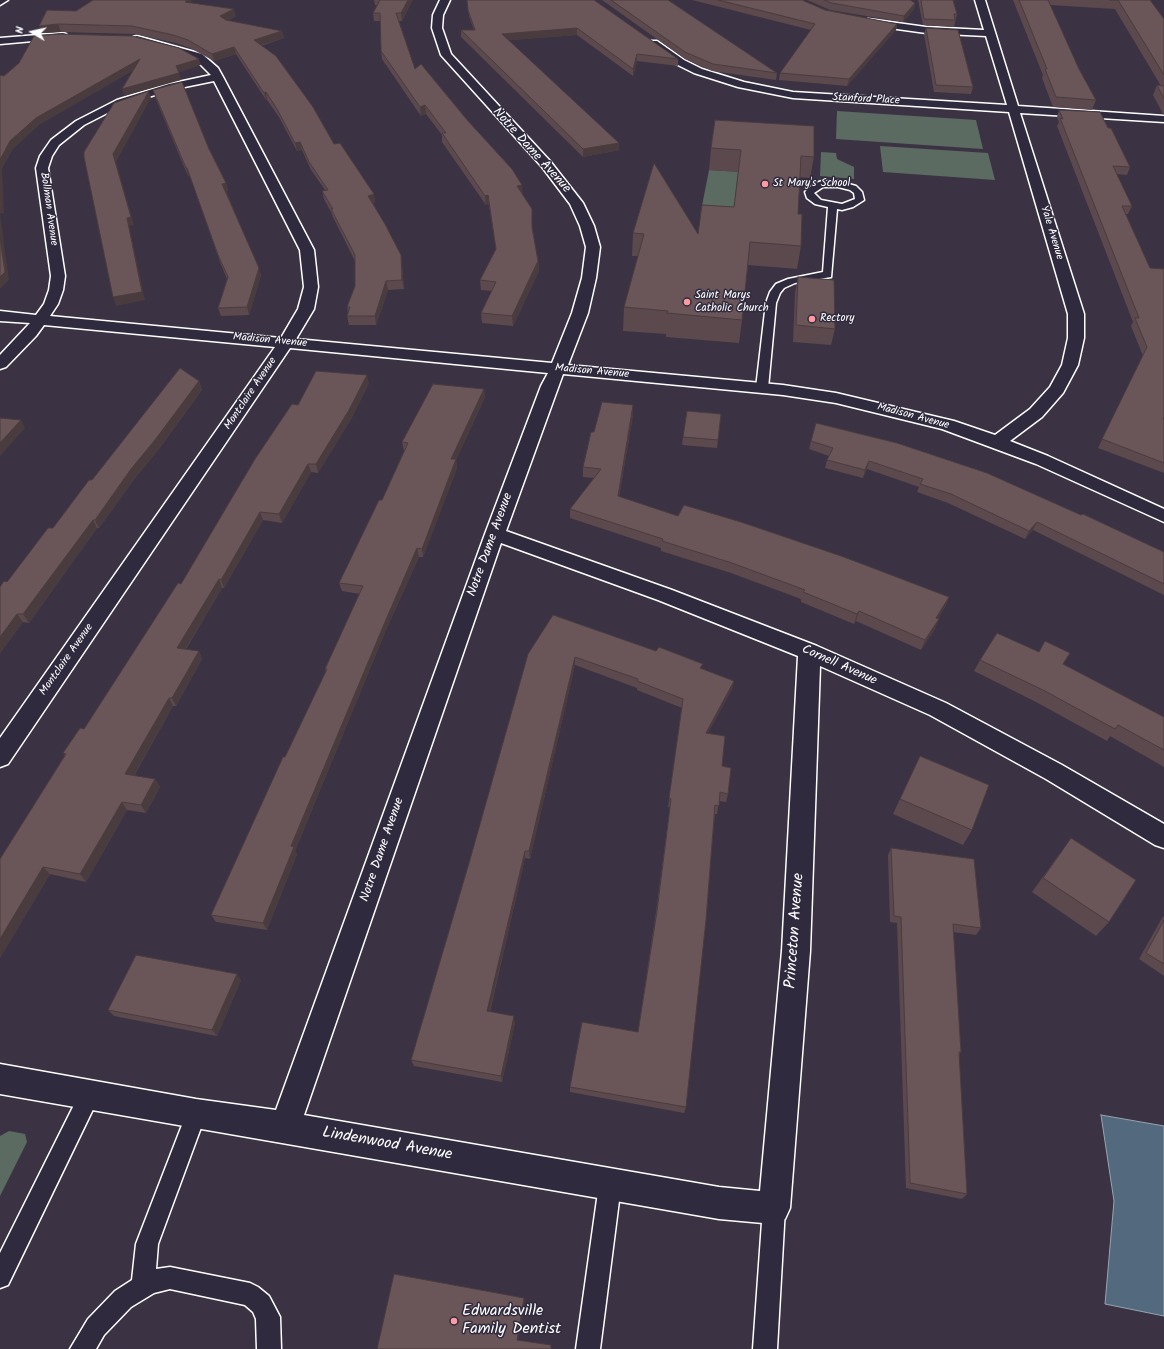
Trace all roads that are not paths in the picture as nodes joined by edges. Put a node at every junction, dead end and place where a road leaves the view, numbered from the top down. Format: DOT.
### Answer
graph roads {
  1 [pos="3,0"];
  2 [pos="445,0"];
  3 [pos="980,0"];
  4 [pos="0,2"];
  5 [pos="858,20"];
  6 [pos="990,33"];
  7 [pos="80,35"];
  8 [pos="643,36"];
  9 [pos="119,37"];
  10 [pos="3,45"];
  11 [pos="218,77"];
  12 [pos="1013,109"];
  13 [pos="1164,119"];
  14 [pos="833,206"];
  15 [pos="0,316"];
  16 [pos="40,320"];
  17 [pos="286,343"];
  18 [pos="0,364"];
  19 [pos="557,368"];
  20 [pos="762,388"];
  21 [pos="997,442"];
  22 [pos="1164,516"];
  23 [pos="495,534"];
  24 [pos="809,652"];
  25 [pos="0,757"];
  26 [pos="1164,837"];
  27 [pos="0,1079"];
  28 [pos="90,1094"];
  29 [pos="196,1114"];
  30 [pos="285,1127"];
  31 [pos="610,1185"];
  32 [pos="774,1208"];
  33 [pos="0,1278"];
  34 [pos="143,1285"];
  35 [pos="82,1349"];
  36 [pos="269,1349"];
  37 [pos="588,1349"];
  38 [pos="765,1349"];
  1 -- 4 [label="street"];
  2 -- 19 [label="street, Notre Dame Avenue"];
  3 -- 6 [label="street, Yale Avenue"];
  5 -- 6 [label="street"];
  6 -- 12 [label="street, Yale Avenue"];
  7 -- 10 [label="street"];
  8 -- 12 [label="street, Stanford Place"];
  9 -- 11 [label="street, Montclaire Avenue"];
  11 -- 16 [label="street, Bollman Avenue"];
  11 -- 17 [label="street, Montclaire Avenue"];
  12 -- 13 [label="street, Stanford Place"];
  12 -- 21 [label="street, Yale Avenue"];
  14 -- 14 [label="lane"];
  14 -- 20 [label="lane"];
  15 -- 16 [label="street, Madison Avenue"];
  16 -- 17 [label="street, Madison Avenue"];
  16 -- 18 [label="street, Bollman Avenue"];
  17 -- 19 [label="street, Madison Avenue"];
  17 -- 25 [label="street, Montclaire Avenue"];
  19 -- 20 [label="street, Madison Avenue"];
  19 -- 23 [label="street, Notre Dame Avenue"];
  20 -- 21 [label="street, Madison Avenue"];
  21 -- 22 [label="street, Madison Avenue"];
  23 -- 24 [label="street, Cornell Avenue"];
  23 -- 30 [label="street, Notre Dame Avenue"];
  24 -- 26 [label="street, Cornell Avenue"];
  24 -- 32 [label="street, Princeton Avenue"];
  27 -- 28 [label="street, Lindenwood Avenue"];
  28 -- 29 [label="street, Lindenwood Avenue"];
  28 -- 33 [label="lane"];
  29 -- 30 [label="street, Lindenwood Avenue"];
  29 -- 34 [label="lane"];
  30 -- 31 [label="street, Lindenwood Avenue"];
  31 -- 32 [label="street, Lindenwood Avenue"];
  31 -- 37 [label="lane"];
  32 -- 38 [label="lane"];
  34 -- 35 [label="lane"];
  34 -- 36 [label="lane"];
}
